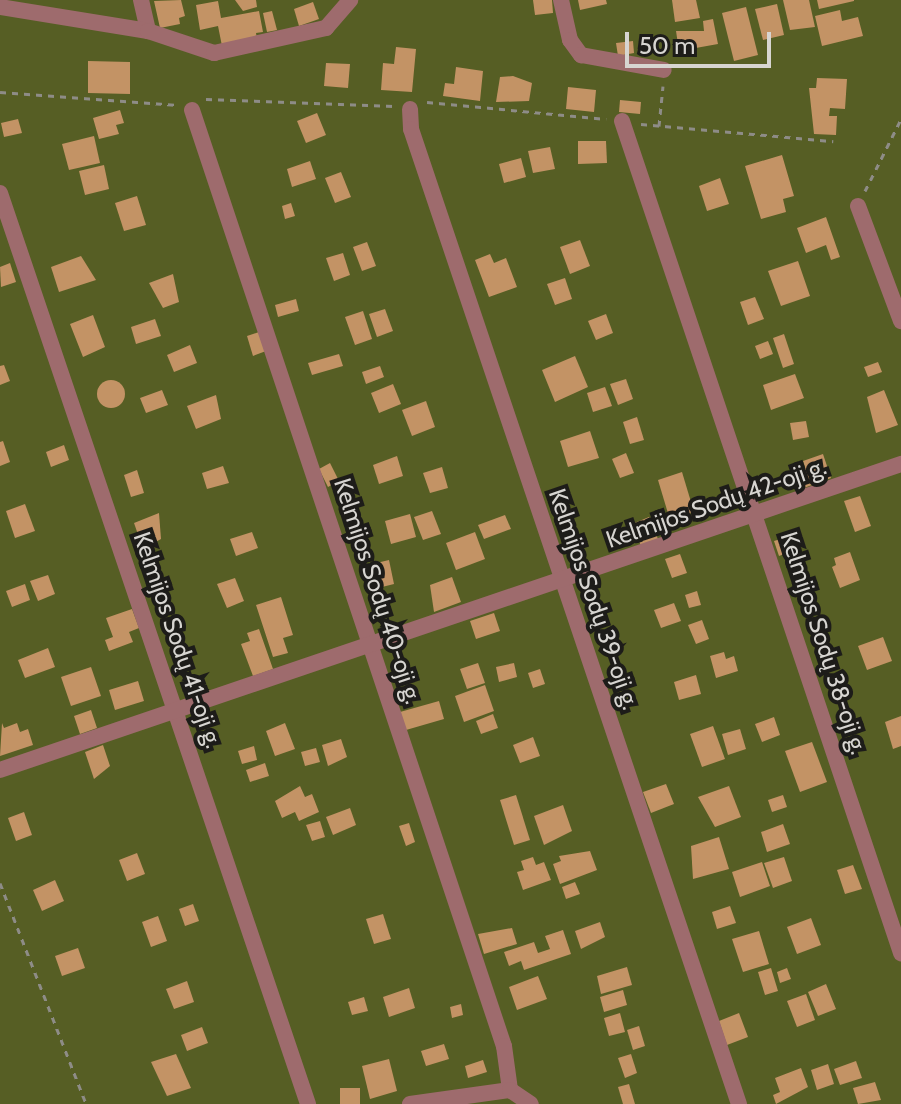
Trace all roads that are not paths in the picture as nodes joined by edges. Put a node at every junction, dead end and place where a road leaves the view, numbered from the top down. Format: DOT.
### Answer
graph roads {
  1 [pos="141,0"];
  2 [pos="350,0"];
  3 [pos="561,0"];
  4 [pos="0,7"];
  5 [pos="148,31"];
  6 [pos="664,70"];
  7 [pos="410,109"];
  8 [pos="192,110"];
  9 [pos="622,121"];
  10 [pos="0,193"];
  11 [pos="858,206"];
  12 [pos="901,321"];
  13 [pos="901,464"];
  14 [pos="757,515"];
  15 [pos="563,582"];
  16 [pos="369,646"];
  17 [pos="177,710"];
  18 [pos="0,770"];
  19 [pos="901,953"];
  20 [pos="510,1090"];
  21 [pos="308,1104"];
  22 [pos="410,1104"];
  23 [pos="531,1104"];
  24 [pos="739,1104"];
  1 -- 5 [label="street"];
  2 -- 5 [label="street"];
  3 -- 6 [label="street"];
  4 -- 5 [label="street"];
  7 -- 15 [label="street, Kelmijos Sodų 39-oji g."];
  8 -- 16 [label="street, Kelmijos Sodų 40-oji g."];
  9 -- 14 [label="street, Kelmijos Sodų 38-oji g."];
  10 -- 17 [label="street, Kelmijos Sodų 41-oji g."];
  11 -- 12 [label="street"];
  13 -- 14 [label="street, Kelmijos Sodų 42-oji g."];
  14 -- 15 [label="street, Kelmijos Sodų 42-oji g."];
  14 -- 19 [label="street, Kelmijos Sodų 38-oji g."];
  15 -- 16 [label="street, Kelmijos Sodų 42-oji g."];
  15 -- 24 [label="street, Kelmijos Sodų 39-oji g."];
  16 -- 17 [label="street, Kelmijos Sodų 42-oji g."];
  16 -- 20 [label="street, Kelmijos Sodų 40-oji g."];
  17 -- 18 [label="street, Kelmijos Sodų 42-oji g."];
  17 -- 21 [label="street, Kelmijos Sodų 41-oji g."];
  20 -- 22 [label="street"];
  20 -- 23 [label="street"];
}
